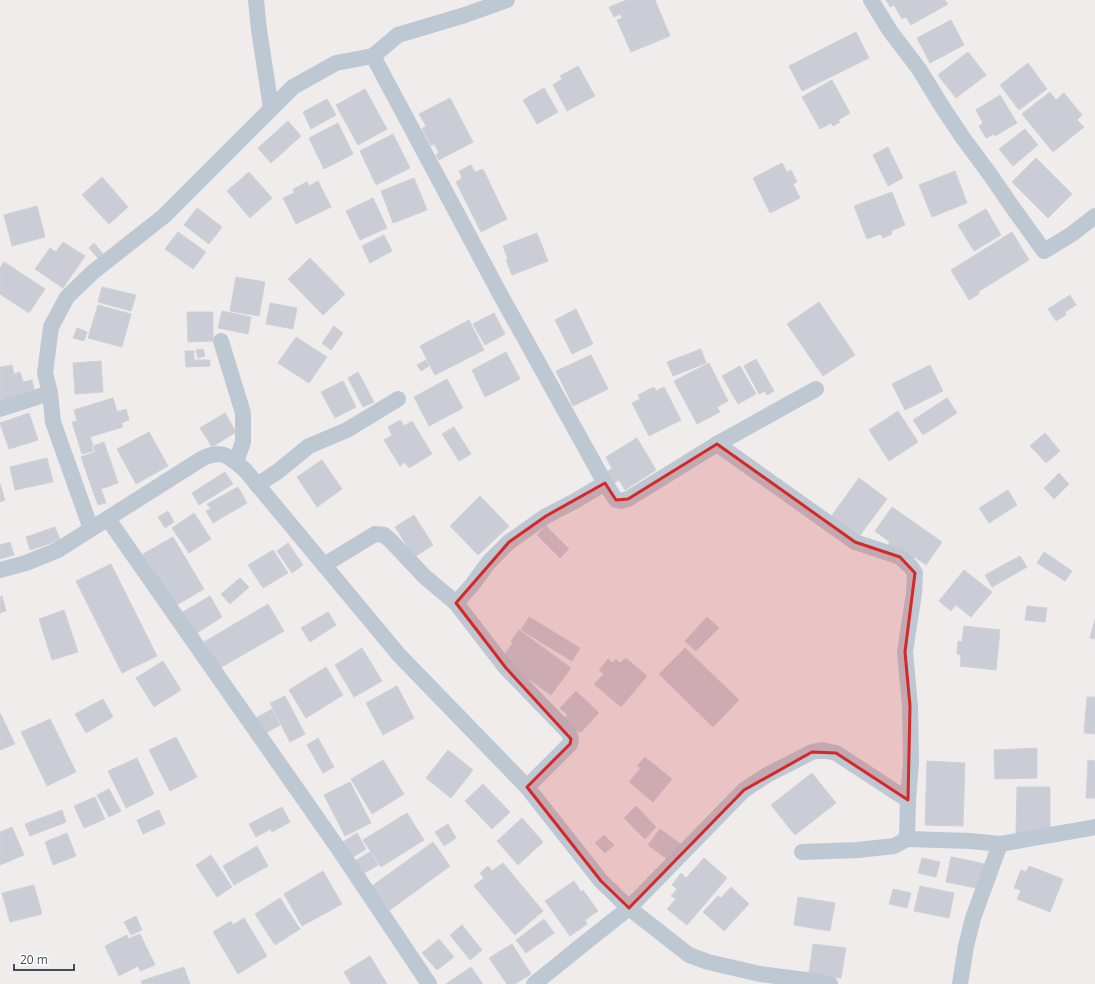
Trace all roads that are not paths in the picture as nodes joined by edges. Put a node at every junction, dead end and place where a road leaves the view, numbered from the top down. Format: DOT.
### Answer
graph roads {
  1 [pos="256,0"];
  2 [pos="507,0"];
  3 [pos="871,0"];
  4 [pos="373,56"];
  5 [pos="271,108"];
  6 [pos="1095,216"];
  7 [pos="221,341"];
  8 [pos="816,389"];
  9 [pos="50,393"];
  10 [pos="398,399"];
  11 [pos="0,409"];
  12 [pos="717,444"];
  13 [pos="236,462"];
  14 [pos="605,483"];
  15 [pos="257,485"];
  16 [pos="108,519"];
  17 [pos="91,529"];
  18 [pos="324,565"];
  19 [pos="0,570"];
  20 [pos="456,603"];
  21 [pos="527,786"];
  22 [pos="908,800"];
  23 [pos="1095,827"];
  24 [pos="907,839"];
  25 [pos="1000,844"];
  26 [pos="802,852"];
  27 [pos="629,908"];
  28 [pos="428,984"];
  29 [pos="534,984"];
  30 [pos="830,984"];
  31 [pos="960,984"];
  1 -- 5 [label="street"];
  2 -- 4 [label="street"];
  3 -- 6 [label="street"];
  4 -- 5 [label="street"];
  4 -- 14 [label="street"];
  5 -- 9 [label="street"];
  7 -- 13 [label="street"];
  8 -- 12 [label="street"];
  9 -- 11 [label="street"];
  9 -- 17 [label="street"];
  10 -- 15 [label="street"];
  12 -- 14 [label="street"];
  12 -- 22 [label="street"];
  13 -- 15 [label="street"];
  13 -- 16 [label="street"];
  14 -- 20 [label="street"];
  15 -- 18 [label="street"];
  16 -- 17 [label="street"];
  16 -- 28 [label="street"];
  17 -- 19 [label="street"];
  18 -- 20 [label="street"];
  18 -- 21 [label="street"];
  20 -- 21 [label="street"];
  21 -- 27 [label="street"];
  22 -- 24 [label="street"];
  22 -- 27 [label="street"];
  23 -- 25 [label="street"];
  24 -- 25 [label="street"];
  24 -- 26 [label="street"];
  25 -- 31 [label="street"];
  27 -- 29 [label="street"];
  27 -- 30 [label="street"];
}
